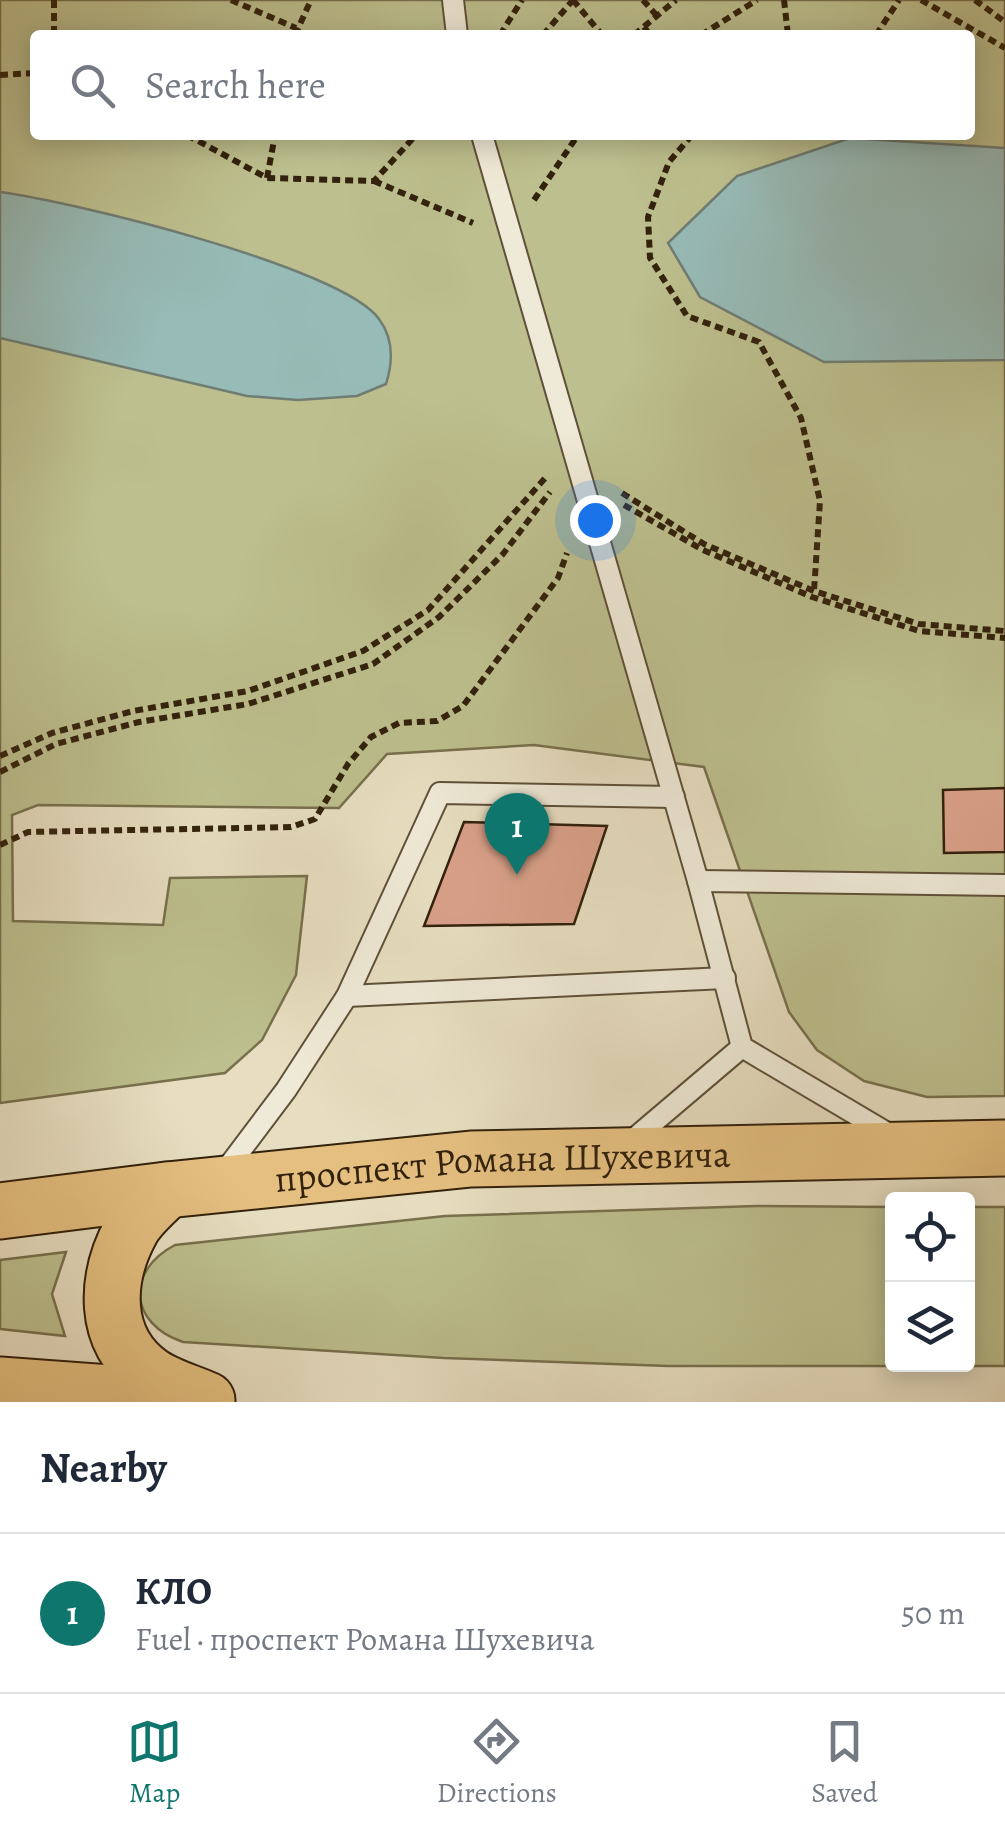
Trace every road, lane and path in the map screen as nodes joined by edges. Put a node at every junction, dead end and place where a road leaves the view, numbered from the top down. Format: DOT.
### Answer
graph roads {
  1 [pos="54,0"];
  2 [pos="232,0"];
  3 [pos="310,0"];
  4 [pos="453,0"];
  5 [pos="522,0"];
  6 [pos="573,0"];
  7 [pos="643,0"];
  8 [pos="676,0"];
  9 [pos="757,0"];
  10 [pos="784,0"];
  11 [pos="899,0"];
  12 [pos="922,0"];
  13 [pos="975,0"];
  14 [pos="657,16"];
  15 [pos="1005,22"];
  16 [pos="644,27"];
  17 [pos="54,30"];
  18 [pos="293,30"];
  19 [pos="295,30"];
  20 [pos="456,30"];
  21 [pos="503,30"];
  22 [pos="547,30"];
  23 [pos="598,30"];
  24 [pos="640,30"];
  25 [pos="646,30"];
  26 [pos="709,30"];
  27 [pos="787,30"];
  28 [pos="879,30"];
  29 [pos="974,30"];
  30 [pos="975,31"];
  31 [pos="1005,48"];
  32 [pos="30,73"];
  33 [pos="0,75"];
  34 [pos="196,140"];
  35 [pos="274,140"];
  36 [pos="411,140"];
  37 [pos="483,140"];
  38 [pos="575,140"];
  39 [pos="688,140"];
  40 [pos="266,178"];
  41 [pos="374,181"];
  42 [pos="508,229"];
  43 [pos="578,482"];
  44 [pos="616,490"];
  45 [pos="570,545"];
  46 [pos="814,592"];
  47 [pos="1005,635"];
  48 [pos="0,756"];
  49 [pos="0,772"];
  50 [pos="674,798"];
  51 [pos="0,844"];
  52 [pos="698,880"];
  53 [pos="1005,885"];
  54 [pos="725,978"];
  55 [pos="347,996"];
  56 [pos="742,1047"];
  57 [pos="913,1148"];
  58 [pos="1005,1148"];
  59 [pos="614,1156"];
  60 [pos="191,1187"];
  61 [pos="0,1211"];
  62 [pos="0,1385"];
  63 [pos="218,1401"];
  1 -- 17 [label="path"];
  2 -- 18 [label="path"];
  3 -- 19 [label="path"];
  4 -- 20 [label="lane"];
  5 -- 21 [label="path"];
  6 -- 22 [label="path"];
  6 -- 23 [label="path"];
  7 -- 14 [label="path"];
  8 -- 14 [label="path"];
  9 -- 26 [label="path"];
  10 -- 27 [label="path"];
  11 -- 28 [label="path"];
  12 -- 29 [label="path"];
  13 -- 15 [label="path"];
  14 -- 16 [label="path"];
  16 -- 24 [label="path"];
  16 -- 25 [label="path"];
  30 -- 31 [label="path"];
  32 -- 33 [label="path"];
  34 -- 40 [label="path"];
  35 -- 40 [label="path"];
  36 -- 41 [label="path"];
  37 -- 42 [label="lane"];
  38 -- 42 [label="path"];
  39 -- 46 [label="path"];
  40 -- 41 [label="path"];
  41 -- 42 [label="path"];
  42 -- 43 [label="lane"];
  43 -- 47 [label="path"];
  43 -- 48 [label="path"];
  43 -- 49 [label="path"];
  43 -- 50 [label="lane"];
  44 -- 46 [label="path"];
  45 -- 51 [label="path"];
  46 -- 47 [label="path"];
  50 -- 52 [label="lane"];
  50 -- 55 [label="lane"];
  52 -- 53 [label="lane"];
  52 -- 54 [label="lane"];
  54 -- 55 [label="lane"];
  54 -- 56 [label="lane"];
  55 -- 60 [label="lane"];
  56 -- 57 [label="lane"];
  56 -- 59 [label="lane"];
  57 -- 58 [label="main road, проспект Романа Шухевича"];
  57 -- 59 [label="main road, проспект Романа Шухевича"];
  59 -- 60 [label="main road, проспект Романа Шухевича"];
  60 -- 61 [label="main road, проспект Романа Шухевича"];
  60 -- 63 [label="main road"];
  62 -- 63 [label="main road"];
}
